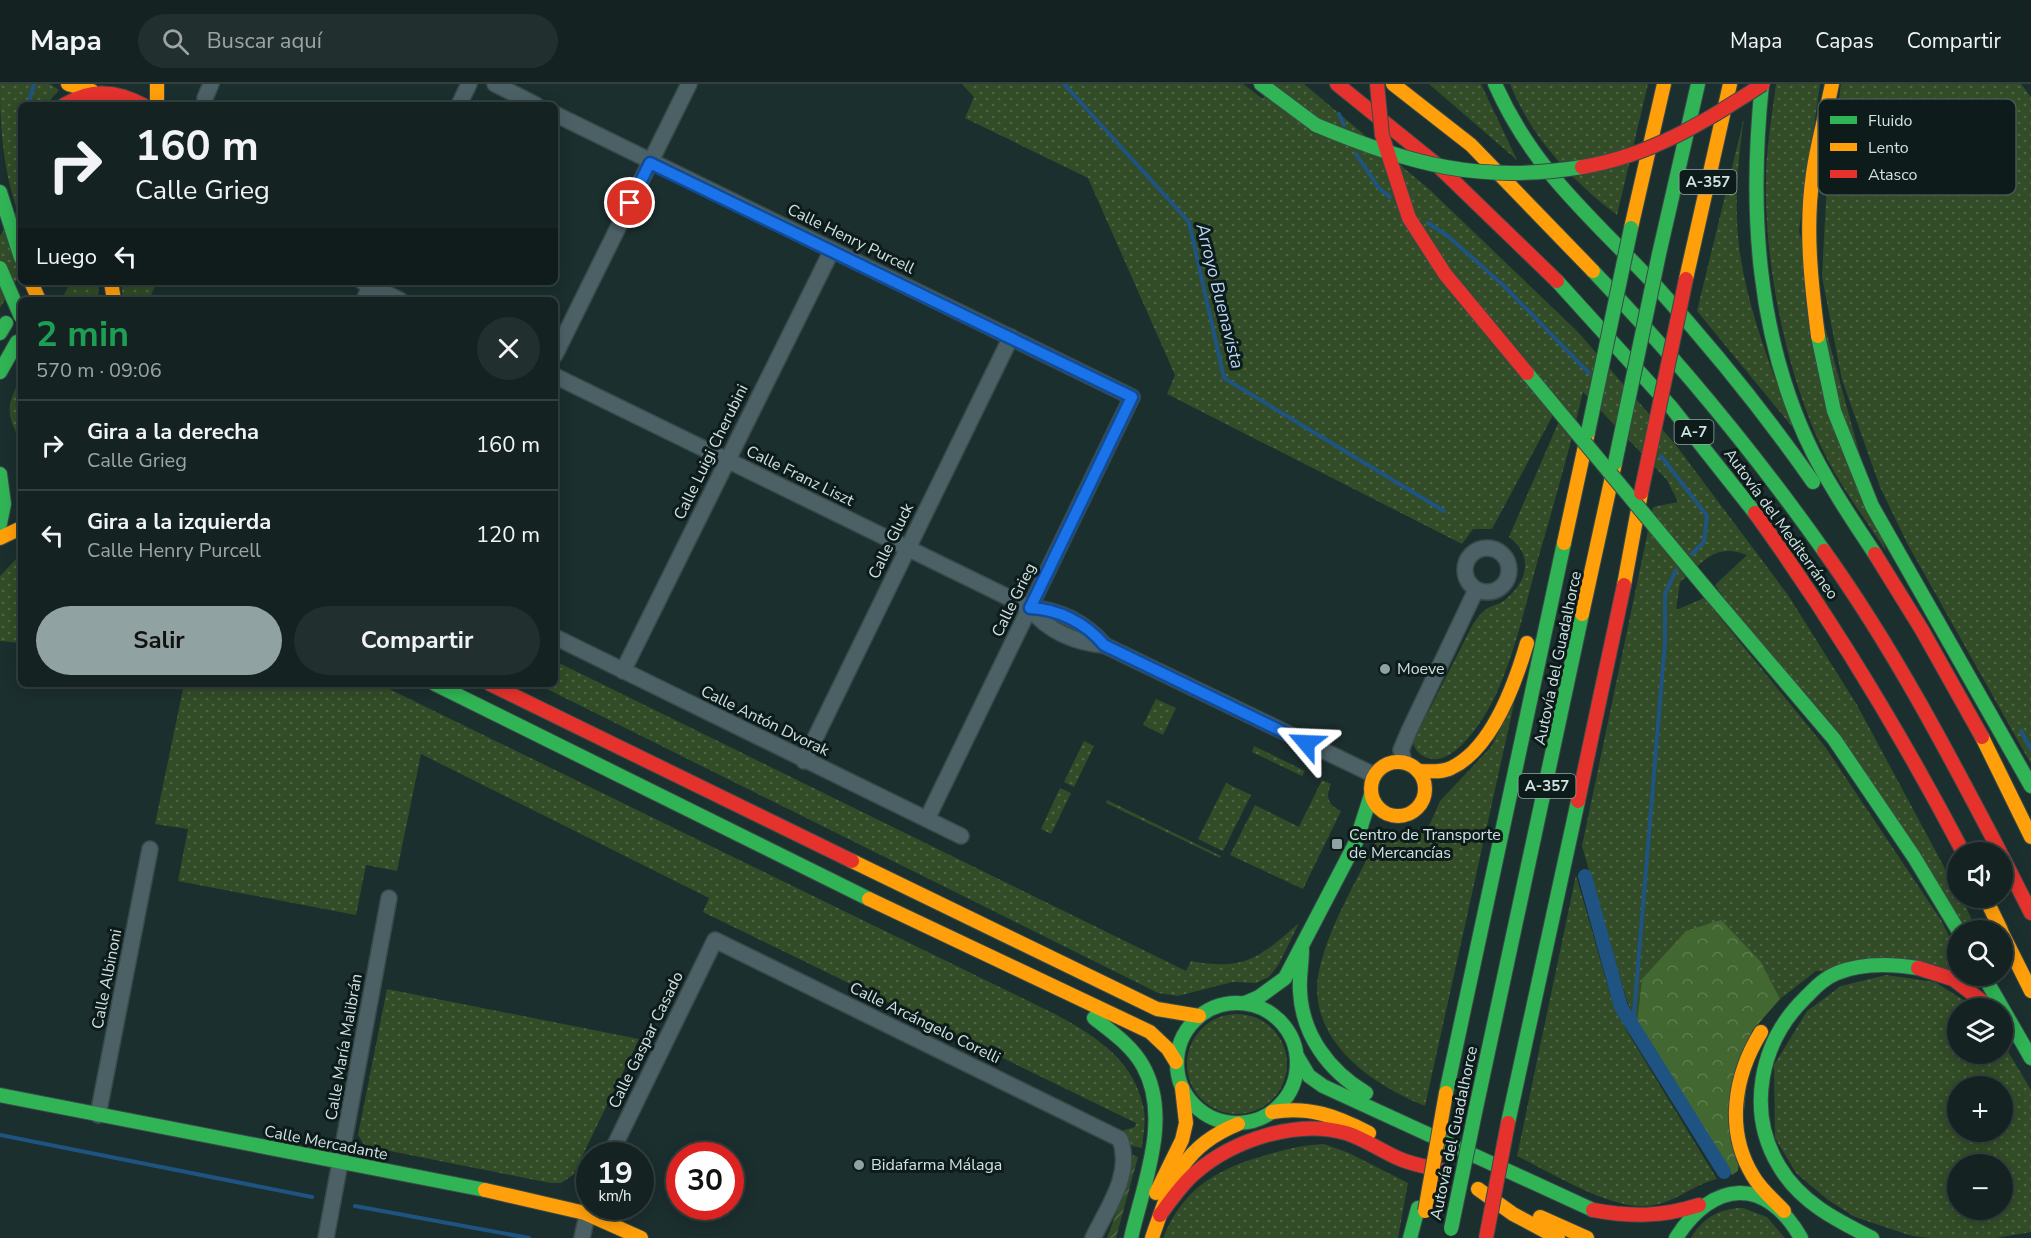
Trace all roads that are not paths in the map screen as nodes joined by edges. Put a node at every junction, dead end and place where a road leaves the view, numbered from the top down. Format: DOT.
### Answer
graph roads {
  1 [pos="69,84"];
  2 [pos="128,84"];
  3 [pos="158,84"];
  4 [pos="469,84"];
  5 [pos="495,84"];
  6 [pos="689,84"];
  7 [pos="1261,84"];
  8 [pos="1337,84"];
  9 [pos="1377,84"];
  10 [pos="1393,84"];
  11 [pos="1495,84"];
  12 [pos="1665,84"];
  13 [pos="1698,84"];
  14 [pos="1730,84"];
  15 [pos="1762,84"];
  16 [pos="1832,84"];
  17 [pos="92,91"];
  18 [pos="111,91"];
  19 [pos="1829,99"];
  20 [pos="70,102"];
  21 [pos="138,102"];
  22 [pos="157,102"];
  23 [pos="460,102"];
  24 [pos="530,102"];
  25 [pos="558,116"];
  26 [pos="1818,150"];
  27 [pos="650,163"];
  28 [pos="0,192"];
  29 [pos="18,249"];
  30 [pos="832,250"];
  31 [pos="0,268"];
  32 [pos="373,285"];
  33 [pos="395,297"];
  34 [pos="18,310"];
  35 [pos="1011,337"];
  36 [pos="17,342"];
  37 [pos="558,349"];
  38 [pos="0,372"];
  39 [pos="558,377"];
  40 [pos="1132,397"];
  41 [pos="728,460"];
  42 [pos="0,474"];
  43 [pos="1572,511"];
  44 [pos="0,524"];
  45 [pos="18,529"];
  46 [pos="0,538"];
  47 [pos="907,548"];
  48 [pos="1476,590"];
  49 [pos="1030,608"];
  50 [pos="558,638"];
  51 [pos="1936,658"];
  52 [pos="623,671"];
  53 [pos="441,687"];
  54 [pos="496,687"];
  55 [pos="804,761"];
  56 [pos="1404,762"];
  57 [pos="1418,771"];
  58 [pos="1374,775"];
  59 [pos="2031,786"];
  60 [pos="1371,795"];
  61 [pos="1395,816"];
  62 [pos="927,819"];
  63 [pos="961,836"];
  64 [pos="2031,837"];
  65 [pos="1356,842"];
  66 [pos="1958,842"];
  67 [pos="1995,842"];
  68 [pos="150,849"];
  69 [pos="2013,878"];
  70 [pos="389,898"];
  71 [pos="2031,913"];
  72 [pos="1952,920"];
  73 [pos="715,940"];
  74 [pos="1302,949"];
  75 [pos="2013,954"];
  76 [pos="999,962"];
  77 [pos="1832,975"];
  78 [pos="1990,986"];
  79 [pos="2031,991"];
  80 [pos="1982,998"];
  81 [pos="1245,1003"];
  82 [pos="1199,1016"];
  83 [pos="1290,1034"];
  84 [pos="2013,1041"];
  85 [pos="1297,1056"];
  86 [pos="2031,1058"];
  87 [pos="1176,1062"];
  88 [pos="2031,1070"];
  89 [pos="1182,1088"];
  90 [pos="0,1095"];
  91 [pos="1272,1112"];
  92 [pos="98,1115"];
  93 [pos="1238,1124"];
  94 [pos="616,1142"];
  95 [pos="1485,1160"];
  96 [pos="341,1163"];
  97 [pos="1444,1171"];
  98 [pos="1479,1189"];
  99 [pos="1699,1205"];
  100 [pos="576,1206"];
  101 [pos="1422,1210"];
  102 [pos="1784,1211"];
  103 [pos="1160,1215"];
  104 [pos="585,1220"];
  105 [pos="608,1220"];
  106 [pos="1450,1234"];
  107 [pos="326,1238"];
  108 [pos="582,1238"];
  109 [pos="640,1238"];
  110 [pos="1093,1238"];
  111 [pos="1131,1238"];
  112 [pos="1139,1238"];
  113 [pos="1152,1238"];
  114 [pos="1410,1238"];
  115 [pos="1419,1238"];
  116 [pos="1486,1238"];
  117 [pos="1558,1238"];
  118 [pos="1587,1238"];
  119 [pos="1676,1238"];
  120 [pos="1801,1238"];
  121 [pos="1872,1238"];
  1 -- 17 [label="main road"];
  2 -- 18 [label="main road"];
  3 -- 22 [label="main road"];
  4 -- 23 [label="street"];
  5 -- 24 [label="street"];
  6 -- 27 [label="street"];
  7 -- 15 [label="main road, bridge"];
  8 -- 66 [label="main road, Autovía del Mediterráneo / A-7"];
  9 -- 72 [label="main road, bridge"];
  10 -- 67 [label="main road, Autovía del Mediterráneo / A-7"];
  11 -- 51 [label="main road"];
  12 -- 43 [label="main road, bridge"];
  13 -- 106 [label="main road, Autovía del Guadalhorce / A-357, bridge"];
  14 -- 116 [label="main road, A-357, bridge"];
  15 -- 51 [label="main road"];
  16 -- 19 [label="main road"];
  17 -- 18 [label="main road"];
  17 -- 20 [label="main road"];
  18 -- 21 [label="main road"];
  25 -- 27 [label="street, Calle Henry Purcell"];
  26 -- 59 [label="main road"];
  27 -- 30 [label="street, Calle Henry Purcell"];
  27 -- 37 [label="street"];
  28 -- 29 [label="main road"];
  30 -- 35 [label="street, Calle Henry Purcell"];
  30 -- 41 [label="street, Calle Luigi Cherubini"];
  31 -- 34 [label="main road, bridge"];
  32 -- 33 [label="street"];
  35 -- 40 [label="street, Calle Henry Purcell"];
  35 -- 47 [label="street, Calle Gluck"];
  36 -- 38 [label="main road"];
  39 -- 41 [label="street, Calle Franz Liszt"];
  40 -- 49 [label="street, Calle Grieg"];
  41 -- 47 [label="street, Calle Franz Liszt"];
  41 -- 52 [label="street, Calle Luigi Cherubini"];
  42 -- 44 [label="main road"];
  43 -- 57 [label="main road"];
  43 -- 101 [label="main road, bridge"];
  45 -- 46 [label="main road"];
  47 -- 49 [label="street, Calle Franz Liszt"];
  47 -- 55 [label="street, Calle Gluck"];
  48 -- 56 [label="street"];
  49 -- 58 [label="street, Calle Franz Liszt"];
  49 -- 62 [label="street, Calle Grieg"];
  50 -- 52 [label="street, Calle Antón Dvorak"];
  51 -- 64 [label="main road"];
  52 -- 55 [label="street, Calle Antón Dvorak"];
  53 -- 76 [label="main road"];
  54 -- 82 [label="main road"];
  55 -- 62 [label="street, Calle Antón Dvorak"];
  56 -- 57 [label="main road"];
  56 -- 58 [label="main road"];
  57 -- 61 [label="main road"];
  58 -- 60 [label="main road"];
  60 -- 61 [label="main road"];
  60 -- 65 [label="main road"];
  61 -- 65 [label="main road"];
  62 -- 63 [label="street, Calle Antón Dvorak"];
  65 -- 74 [label="main road"];
  68 -- 92 [label="street, Calle Albinoni"];
  69 -- 71 [label="main road, Autovía del Mediterráneo / A-7"];
  70 -- 96 [label="street, Calle María Malibrán"];
  73 -- 94 [label="street, Calle Gaspar Casado"];
  73 -- 110 [label="street, Calle Arcángelo Corelli"];
  74 -- 81 [label="main road"];
  74 -- 83 [label="main road"];
  74 -- 95 [label="main road"];
  75 -- 79 [label="main road"];
  76 -- 87 [label="main road"];
  76 -- 111 [label="main road"];
  77 -- 80 [label="main road"];
  77 -- 102 [label="main road"];
  77 -- 121 [label="main road"];
  78 -- 86 [label="main road"];
  81 -- 82 [label="main road"];
  81 -- 83 [label="main road"];
  82 -- 87 [label="main road"];
  83 -- 85 [label="main road"];
  84 -- 88 [label="main road"];
  85 -- 91 [label="main road"];
  85 -- 95 [label="main road"];
  87 -- 89 [label="main road"];
  89 -- 93 [label="main road"];
  89 -- 112 [label="main road"];
  90 -- 92 [label="main road, Calle Mercadante"];
  91 -- 93 [label="main road"];
  91 -- 97 [label="main road"];
  92 -- 96 [label="main road, Calle Mercadante"];
  93 -- 103 [label="main road"];
  95 -- 99 [label="main road"];
  96 -- 100 [label="main road, Calle Mercadante"];
  96 -- 107 [label="street, Calle María Malibrán"];
  97 -- 98 [label="main road"];
  97 -- 103 [label="main road"];
  98 -- 117 [label="main road"];
  98 -- 118 [label="main road"];
  99 -- 102 [label="main road"];
  99 -- 119 [label="main road"];
  101 -- 114 [label="main road"];
  101 -- 115 [label="main road"];
  102 -- 120 [label="main road"];
  103 -- 113 [label="main road"];
  104 -- 108 [label="street"];
  105 -- 109 [label="main road, Calle Mercadante"];
}
